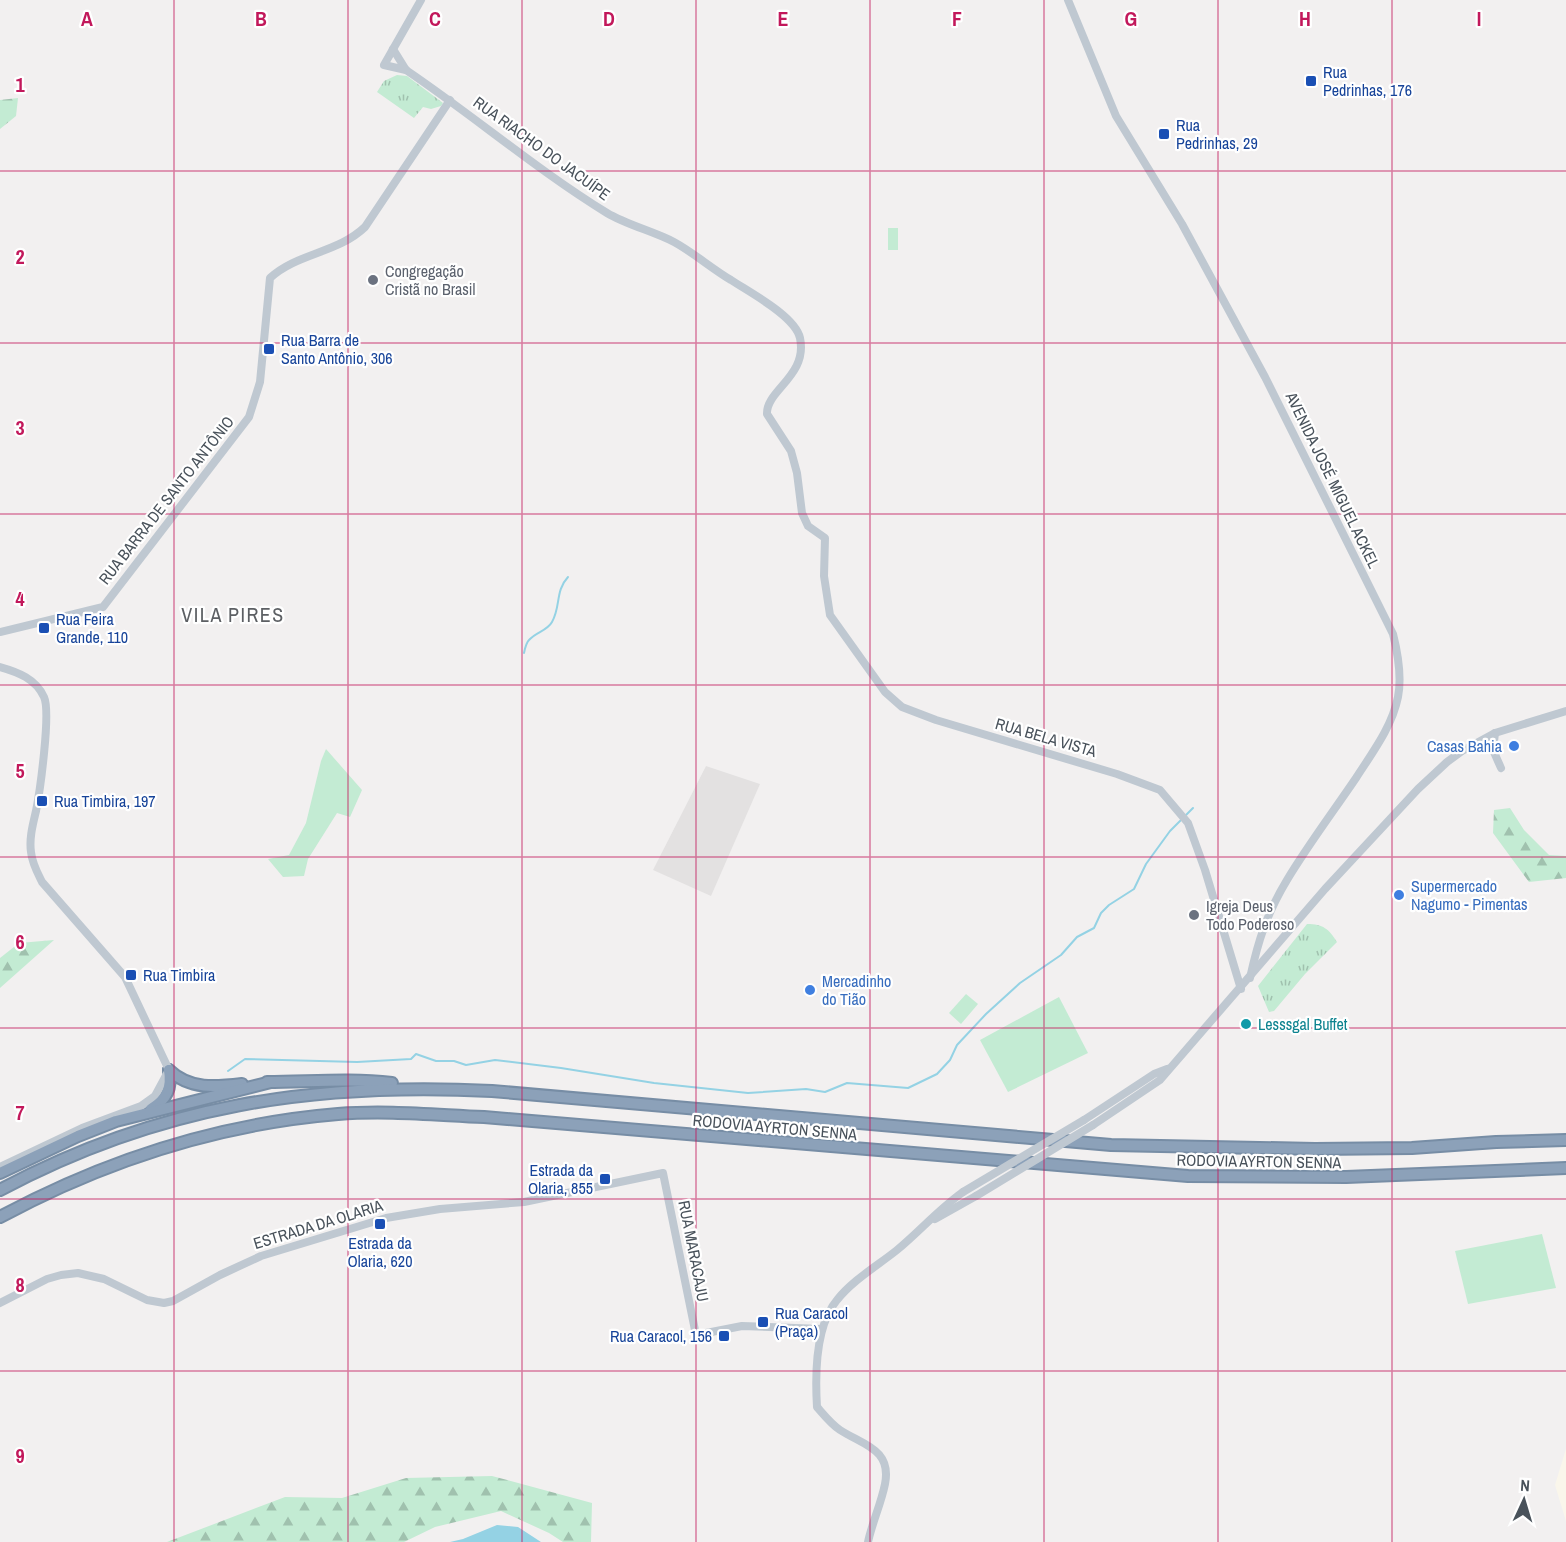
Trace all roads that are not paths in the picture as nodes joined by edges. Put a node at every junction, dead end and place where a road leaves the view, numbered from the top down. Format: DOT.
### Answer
graph roads {
  1 [pos="421,0"];
  2 [pos="1068,0"];
  3 [pos="393,49"];
  4 [pos="406,70"];
  5 [pos="450,100"];
  6 [pos="825,538"];
  7 [pos="0,632"];
  8 [pos="0,667"];
  9 [pos="1566,711"];
  10 [pos="1495,733"];
  11 [pos="1500,768"];
  12 [pos="1250,978"];
  13 [pos="1241,989"];
  14 [pos="1168,1069"];
  15 [pos="169,1070"];
  16 [pos="271,1082"];
  17 [pos="440,1088"];
  18 [pos="143,1113"];
  19 [pos="1566,1140"];
  20 [pos="0,1167"];
  21 [pos="1566,1168"];
  22 [pos="0,1173"];
  23 [pos="663,1173"];
  24 [pos="0,1190"];
  25 [pos="0,1217"];
  26 [pos="927,1224"];
  27 [pos="0,1303"];
  28 [pos="822,1329"];
  29 [pos="868,1542"];
  1 -- 3 [label="street"];
  2 -- 12 [label="street, AVENIDA JOSÉ MIGUEL ACKEL"];
  3 -- 4 [label="street, RUA RIACHO DO JACUÍPE"];
  3 -- 4 [label="street, RUA RIACHO DO JACUÍPE"];
  4 -- 5 [label="street, RUA RIACHO DO JACUÍPE"];
  5 -- 6 [label="street, RUA RIACHO DO JACUÍPE"];
  5 -- 7 [label="street, RUA BARRA DE SANTO ANTÔNIO"];
  6 -- 13 [label="street, RUA BELA VISTA"];
  8 -- 15 [label="street"];
  9 -- 10 [label="street"];
  10 -- 11 [label="street"];
  10 -- 12 [label="street"];
  12 -- 13 [label="street"];
  13 -- 14 [label="street"];
  14 -- 26 [label="street, bridge"];
  14 -- 26 [label="street, bridge"];
  15 -- 16 [label="highway"];
  15 -- 18 [label="highway"];
  15 -- 20 [label="street"];
  16 -- 17 [label="highway"];
  16 -- 18 [label="highway"];
  17 -- 19 [label="highway, RODOVIA AYRTON SENNA"];
  17 -- 24 [label="highway, RODOVIA AYRTON SENNA"];
  18 -- 22 [label="highway"];
  21 -- 25 [label="highway, RODOVIA AYRTON SENNA"];
  23 -- 27 [label="street, ESTRADA DA OLARIA"];
  23 -- 28 [label="street, RUA MARACAJU"];
  26 -- 28 [label="street"];
  28 -- 29 [label="street"];
}
